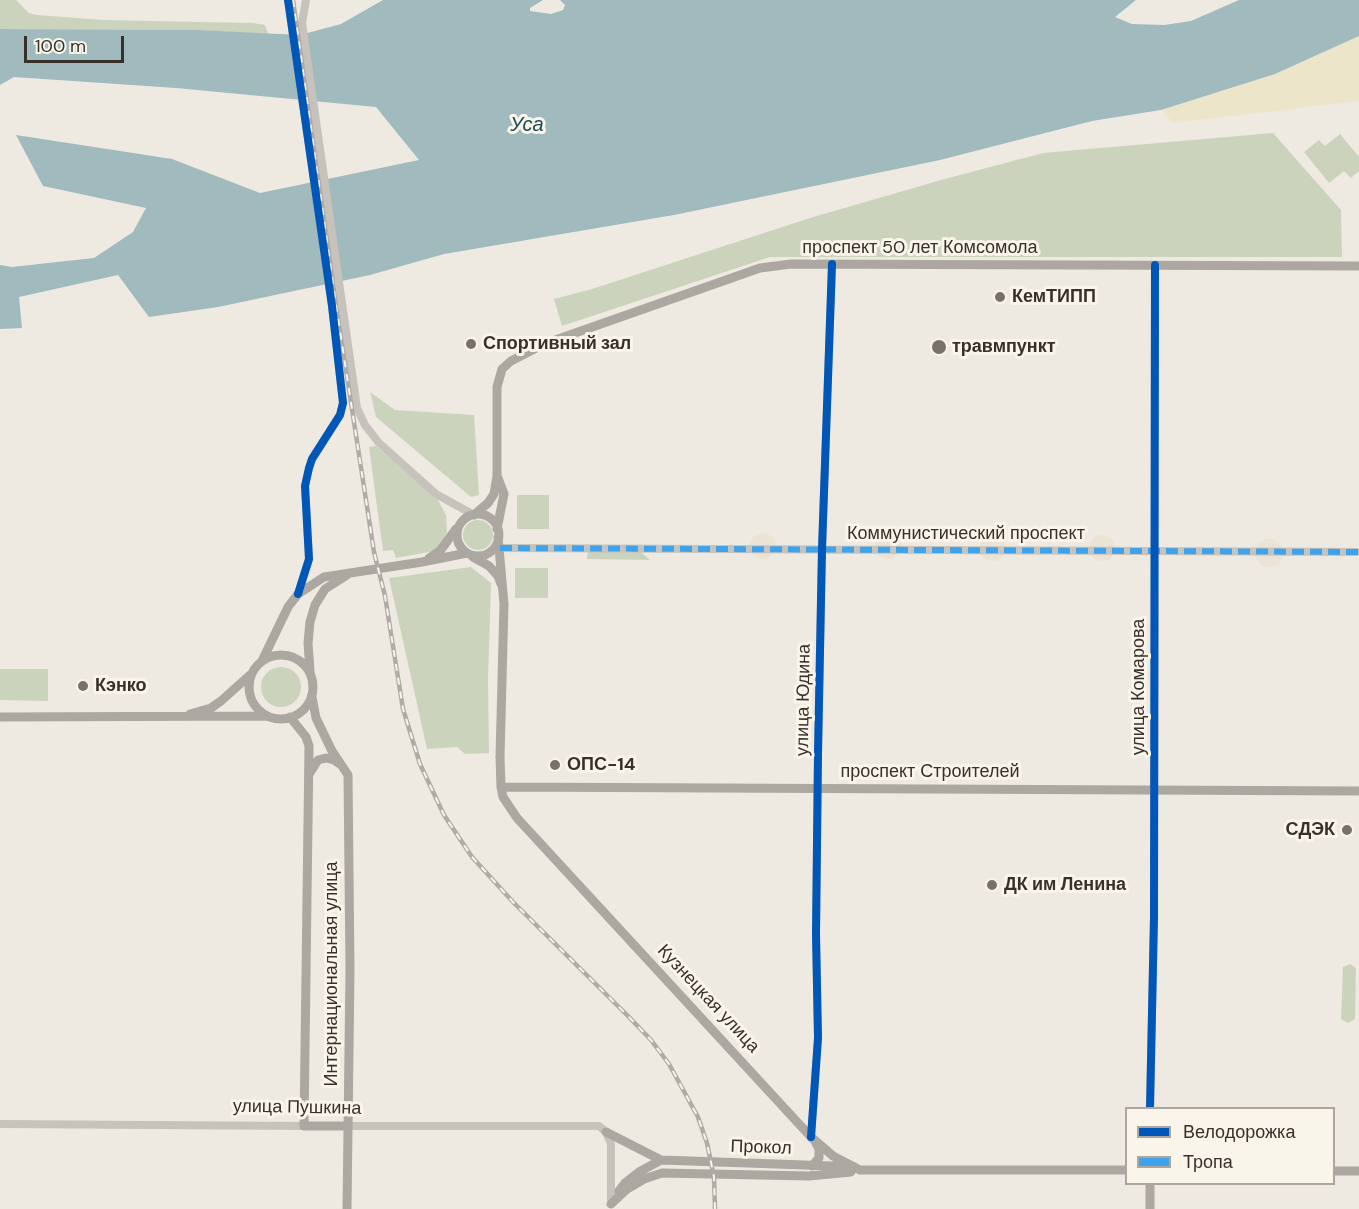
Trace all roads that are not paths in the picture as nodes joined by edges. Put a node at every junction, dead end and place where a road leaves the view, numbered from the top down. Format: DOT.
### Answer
graph roads {
  1 [pos="288,0"];
  2 [pos="306,0"];
  3 [pos="832,264"];
  4 [pos="1155,265"];
  5 [pos="1359,266"];
  6 [pos="497,476"];
  7 [pos="474,515"];
  8 [pos="459,526"];
  9 [pos="498,533"];
  10 [pos="500,549"];
  11 [pos="822,549"];
  12 [pos="1154,550"];
  13 [pos="1359,552"];
  14 [pos="469,554"];
  15 [pos="422,562"];
  16 [pos="351,573"];
  17 [pos="503,589"];
  18 [pos="297,594"];
  19 [pos="262,661"];
  20 [pos="251,674"];
  21 [pos="311,674"];
  22 [pos="312,697"];
  23 [pos="267,716"];
  24 [pos="0,717"];
  25 [pos="176,717"];
  26 [pos="290,717"];
  27 [pos="341,764"];
  28 [pos="308,776"];
  29 [pos="501,787"];
  30 [pos="817,789"];
  31 [pos="1153,789"];
  32 [pos="1359,791"];
  33 [pos="1150,1107"];
  34 [pos="0,1124"];
  35 [pos="304,1125"];
  36 [pos="348,1125"];
  37 [pos="606,1132"];
  38 [pos="813,1138"];
  39 [pos="661,1160"];
  40 [pos="812,1166"];
  41 [pos="861,1170"];
  42 [pos="1125,1170"];
  43 [pos="1335,1171"];
  44 [pos="1359,1171"];
  45 [pos="1150,1185"];
  46 [pos="611,1206"];
  47 [pos="347,1209"];
  48 [pos="1150,1209"];
  1 -- 18 [label="street"];
  2 -- 7 [label="street"];
  3 -- 4 [label="main road, проспект 50 лет Комсомола"];
  3 -- 6 [label="main road, проспект 50 лет Комсомола"];
  3 -- 11 [label="street, улица Юдина"];
  4 -- 5 [label="main road, проспект 50 лет Комсомола"];
  4 -- 12 [label="street, улица Комарова"];
  6 -- 7 [label="main road"];
  6 -- 9 [label="main road"];
  7 -- 8 [label="main road"];
  7 -- 9 [label="main road"];
  8 -- 14 [label="main road"];
  8 -- 15 [label="main road"];
  9 -- 10 [label="main road, Кузнецкая улица"];
  9 -- 14 [label="main road"];
  10 -- 11 [label="street, Коммунистический проспект"];
  10 -- 17 [label="main road, Кузнецкая улица"];
  11 -- 12 [label="street, Коммунистический проспект"];
  11 -- 30 [label="street, улица Юдина"];
  12 -- 13 [label="street, Коммунистический проспект"];
  12 -- 31 [label="street, улица Комарова"];
  14 -- 15 [label="main road"];
  14 -- 17 [label="main road"];
  15 -- 16 [label="main road"];
  16 -- 18 [label="main road"];
  16 -- 21 [label="main road"];
  17 -- 29 [label="main road, Кузнецкая улица"];
  18 -- 19 [label="main road"];
  19 -- 20 [label="main road"];
  19 -- 21 [label="main road"];
  20 -- 23 [label="main road"];
  20 -- 25 [label="main road"];
  21 -- 22 [label="main road"];
  22 -- 26 [label="main road"];
  22 -- 27 [label="main road"];
  23 -- 25 [label="main road"];
  23 -- 26 [label="main road"];
  24 -- 25 [label="main road"];
  26 -- 28 [label="main road, Интернациональная улица"];
  27 -- 28 [label="main road"];
  27 -- 36 [label="main road, Интернациональная улица"];
  28 -- 35 [label="main road, Интернациональная улица"];
  29 -- 30 [label="main road, проспект Строителей"];
  29 -- 38 [label="main road, Кузнецкая улица"];
  30 -- 31 [label="main road, проспект Строителей"];
  30 -- 38 [label="street, улица Юдина"];
  31 -- 32 [label="main road, проспект Строителей"];
  31 -- 33 [label="street, улица Комарова"];
  34 -- 35 [label="street, улица Пушкина"];
  35 -- 36 [label="main road, улица Пушкина"];
  36 -- 37 [label="street, улица Пушкина"];
  36 -- 47 [label="main road, Интернациональная улица"];
  37 -- 39 [label="main road"];
  37 -- 46 [label="street"];
  38 -- 40 [label="main road"];
  38 -- 41 [label="main road, Кузнецкая улица"];
  39 -- 40 [label="main road, Прокол"];
  39 -- 46 [label="main road"];
  40 -- 41 [label="main road, Прокол"];
  41 -- 42 [label="main road, Кузнецкая улица"];
  41 -- 46 [label="main road"];
  43 -- 44 [label="main road"];
  45 -- 48 [label="main road"];
}
